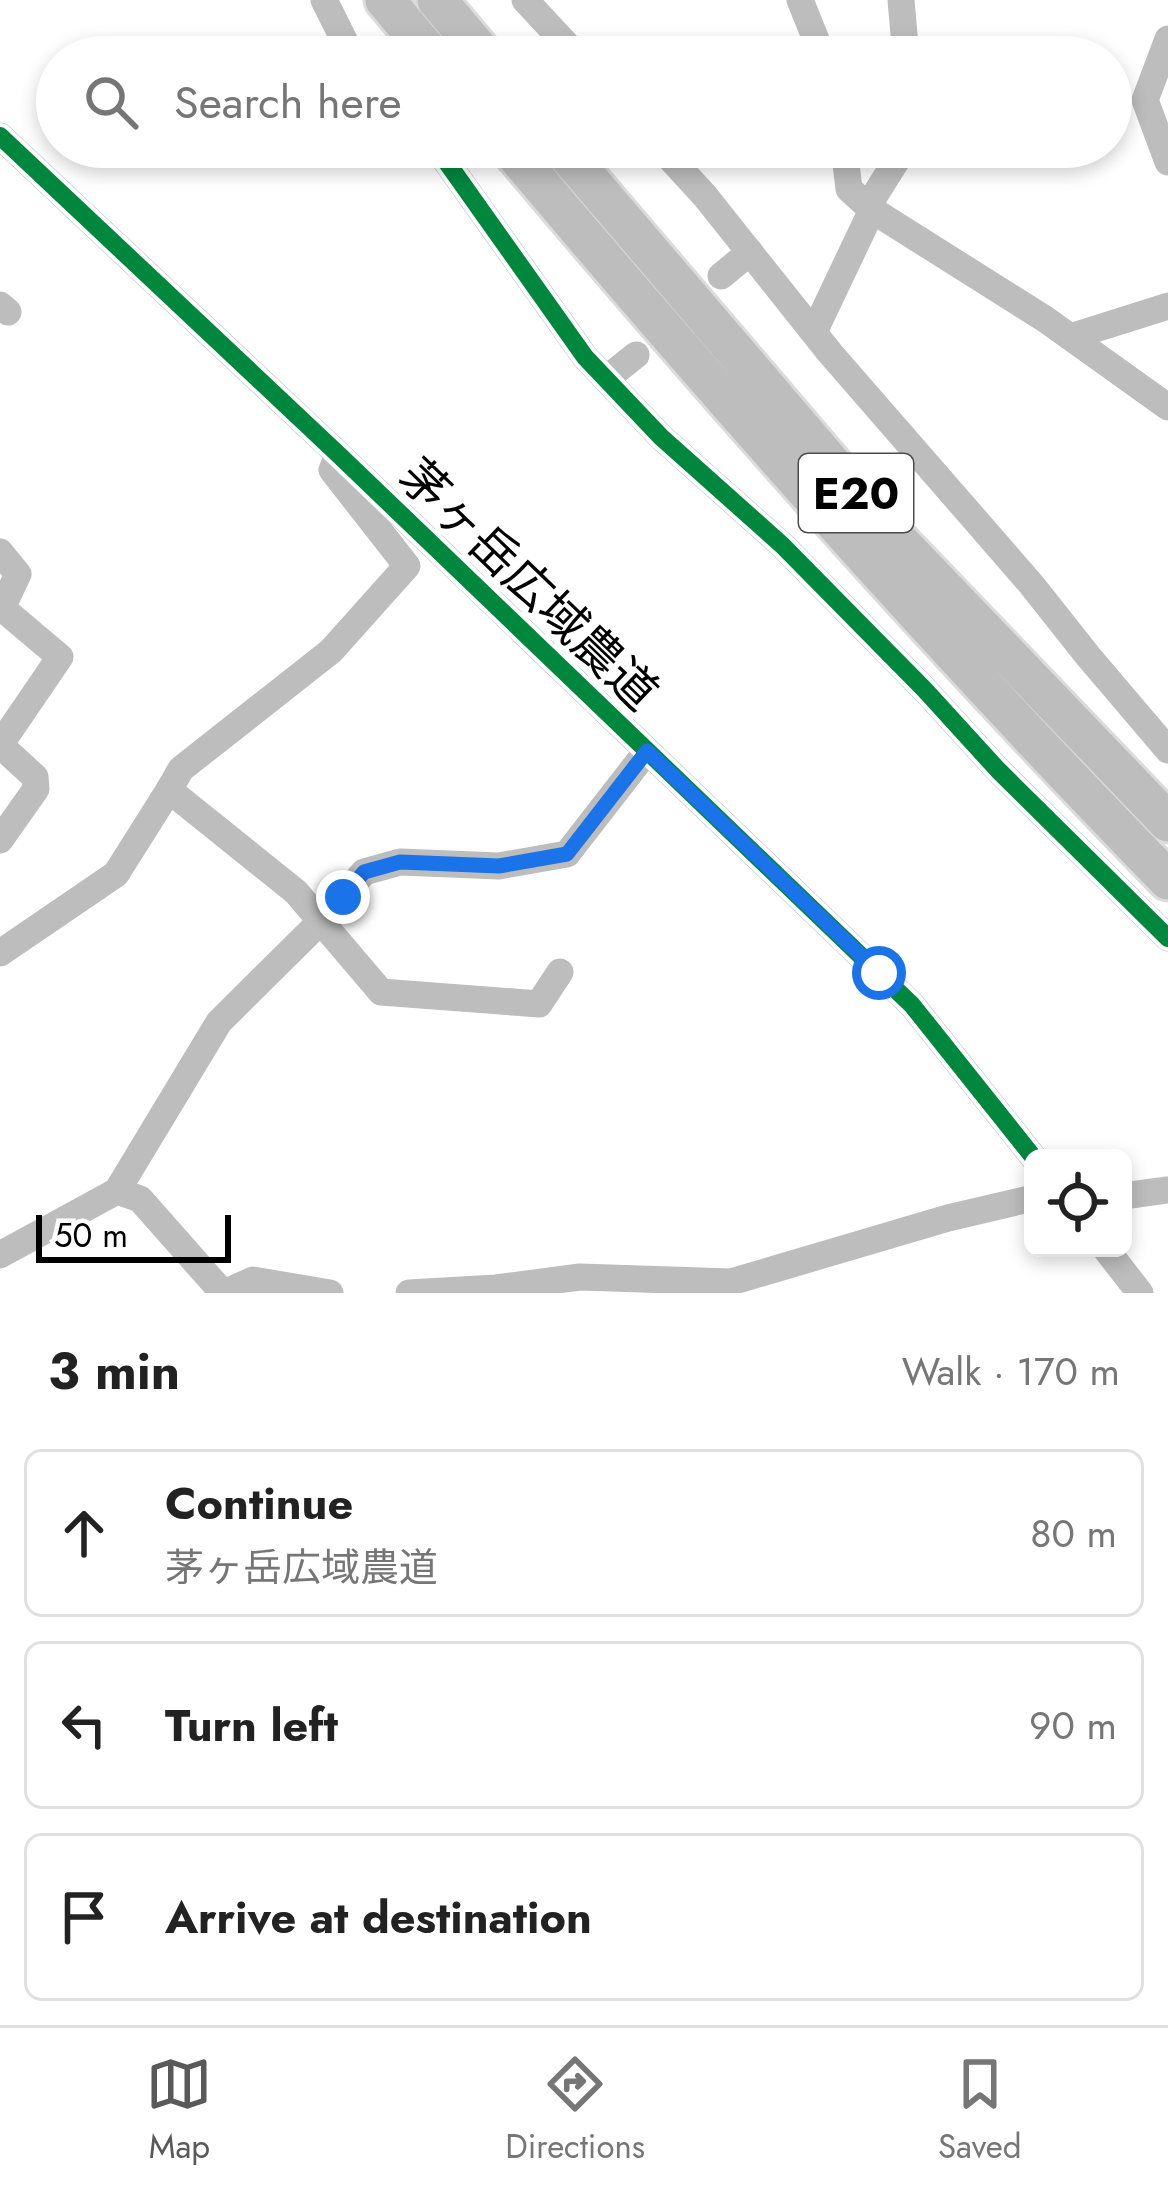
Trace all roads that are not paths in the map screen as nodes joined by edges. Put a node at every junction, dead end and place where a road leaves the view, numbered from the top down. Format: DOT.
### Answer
graph roads {
  1 [pos="324,0"];
  2 [pos="386,0"];
  3 [pos="437,0"];
  4 [pos="525,0"];
  5 [pos="800,0"];
  6 [pos="901,0"];
  7 [pos="342,36"];
  8 [pos="416,36"];
  9 [pos="467,36"];
  10 [pos="558,36"];
  11 [pos="815,36"];
  12 [pos="904,36"];
  13 [pos="1168,39"];
  14 [pos="0,136"];
  15 [pos="1168,162"];
  16 [pos="451,168"];
  17 [pos="527,168"];
  18 [pos="579,168"];
  19 [pos="679,168"];
  20 [pos="846,168"];
  21 [pos="893,168"];
  22 [pos="870,208"];
  23 [pos="750,252"];
  24 [pos="721,276"];
  25 [pos="1168,305"];
  26 [pos="814,332"];
  27 [pos="1070,337"];
  28 [pos="636,355"];
  29 [pos="606,379"];
  30 [pos="1168,407"];
  31 [pos="339,455"];
  32 [pos="0,552"];
  33 [pos="0,745"];
  34 [pos="1168,750"];
  35 [pos="647,751"];
  36 [pos="169,790"];
  37 [pos="1168,822"];
  38 [pos="0,840"];
  39 [pos="1168,880"];
  40 [pos="321,921"];
  41 [pos="1168,938"];
  42 [pos="0,953"];
  43 [pos="560,972"];
  44 [pos="1027,1149"];
  45 [pos="1168,1190"];
  46 [pos="118,1191"];
  47 [pos="1132,1195"];
  48 [pos="1024,1200"];
  49 [pos="0,1255"];
  50 [pos="1112,1257"];
  51 [pos="223,1293"];
  52 [pos="330,1293"];
  53 [pos="409,1293"];
  54 [pos="1140,1293"];
  1 -- 7 [label="street"];
  2 -- 8 [label="highway"];
  3 -- 9 [label="highway"];
  4 -- 10 [label="street"];
  5 -- 11 [label="street"];
  6 -- 12 [label="street"];
  13 -- 15 [label="street"];
  14 -- 31 [label="street, 茅ヶ岳広域農道"];
  16 -- 29 [label="street"];
  17 -- 39 [label="highway, E20"];
  18 -- 37 [label="highway, E20"];
  19 -- 23 [label="street"];
  20 -- 22 [label="street"];
  21 -- 22 [label="street"];
  22 -- 26 [label="street"];
  22 -- 27 [label="street"];
  23 -- 24 [label="street"];
  23 -- 26 [label="street"];
  25 -- 27 [label="street"];
  26 -- 34 [label="street"];
  27 -- 30 [label="street"];
  28 -- 29 [label="street"];
  29 -- 41 [label="street"];
  31 -- 35 [label="street, 茅ヶ岳広域農道"];
  31 -- 36 [label="street"];
  32 -- 33 [label="street"];
  33 -- 38 [label="street"];
  35 -- 40 [label="street"];
  35 -- 44 [label="street, 茅ヶ岳広域農道"];
  36 -- 40 [label="street"];
  36 -- 42 [label="street"];
  40 -- 43 [label="street"];
  40 -- 46 [label="street"];
  45 -- 47 [label="street"];
  46 -- 49 [label="street"];
  46 -- 51 [label="street"];
  48 -- 53 [label="street"];
  50 -- 54 [label="street"];
  51 -- 52 [label="street"];
}
